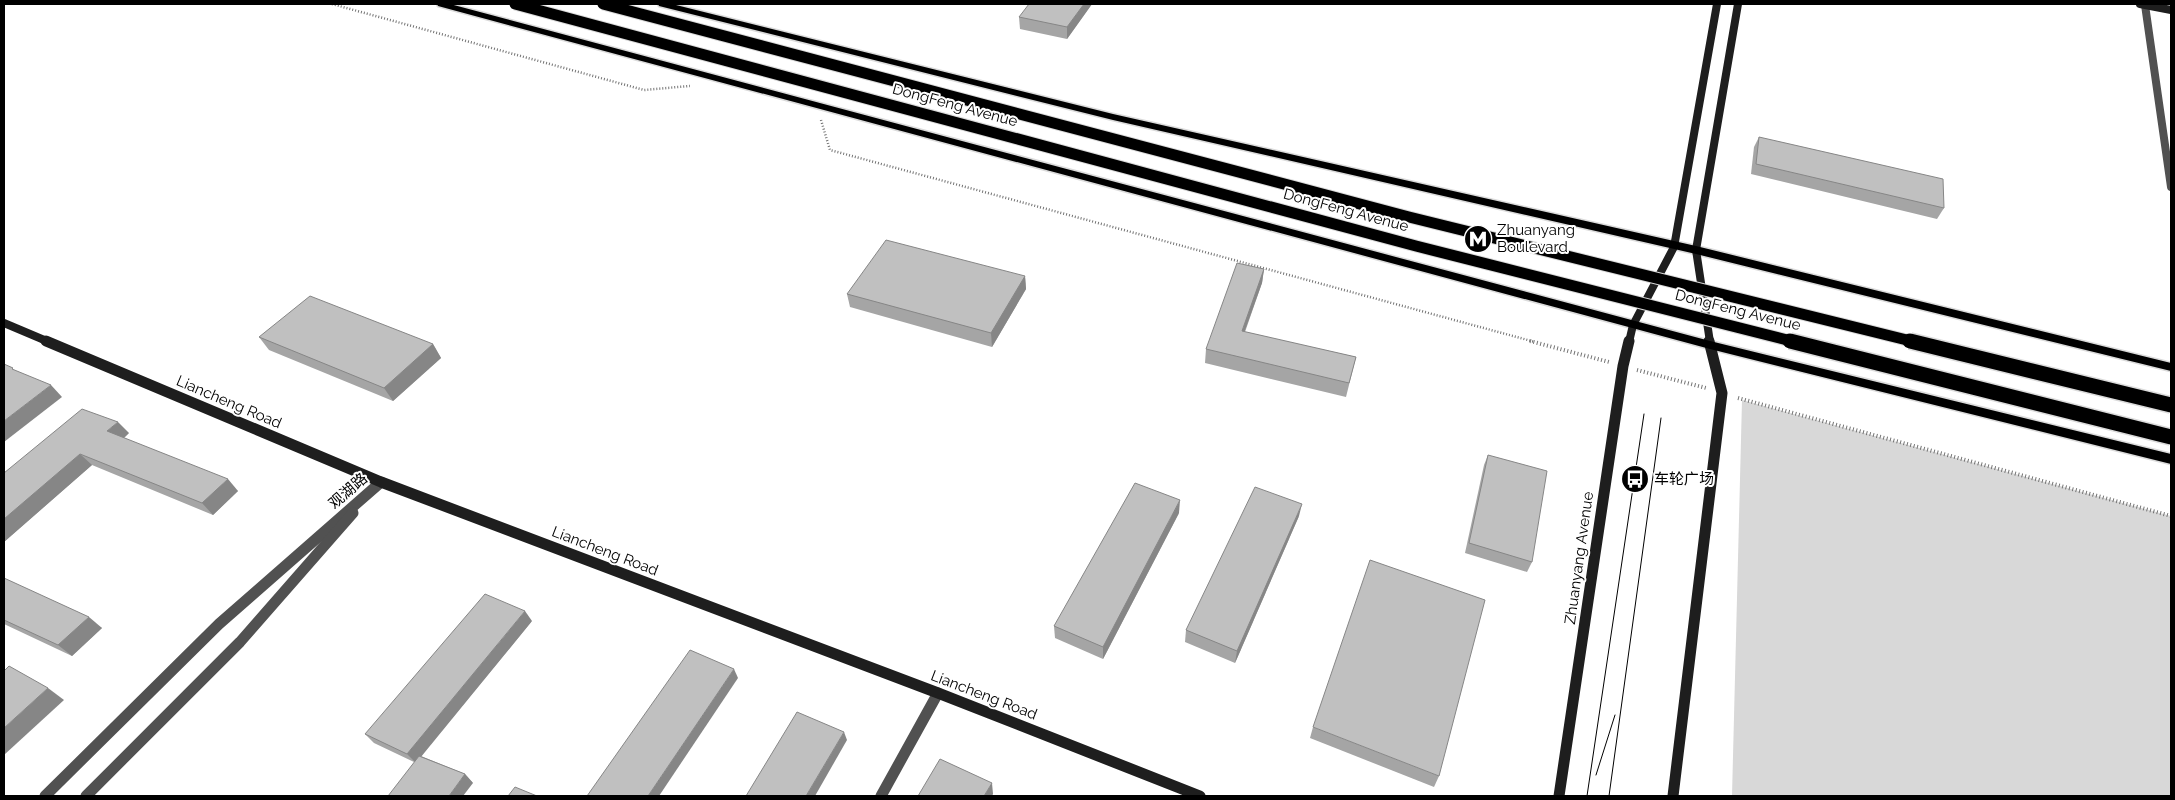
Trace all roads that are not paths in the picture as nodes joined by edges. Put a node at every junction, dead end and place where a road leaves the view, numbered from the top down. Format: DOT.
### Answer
graph roads {
  1 [pos="441,4"];
  2 [pos="515,4"];
  3 [pos="603,4"];
  4 [pos="662,4"];
  5 [pos="1717,4"];
  6 [pos="1738,4"];
  7 [pos="2142,4"];
  8 [pos="2171,10"];
  9 [pos="2171,187"];
  10 [pos="1674,247"];
  11 [pos="1696,250"];
  12 [pos="4,323"];
  13 [pos="1633,325"];
  14 [pos="1710,345"];
  15 [pos="2171,367"];
  16 [pos="2171,405"];
  17 [pos="2171,437"];
  18 [pos="2171,459"];
  19 [pos="380,482"];
  20 [pos="938,693"];
  21 [pos="45,796"];
  22 [pos="86,796"];
  23 [pos="881,796"];
  24 [pos="1200,796"];
  25 [pos="1559,796"];
  26 [pos="1673,796"];
  1 -- 13 [label="main road"];
  2 -- 17 [label="highway, DongFeng Avenue, bridge"];
  3 -- 16 [label="highway, DongFeng Avenue, bridge"];
  4 -- 10 [label="main road"];
  5 -- 10 [label="main road, Zhuanyang Avenue"];
  6 -- 11 [label="main road"];
  7 -- 8 [label="main road"];
  7 -- 9 [label="street"];
  10 -- 11 [label="main road"];
  10 -- 13 [label="main road, Zhuanyang Avenue"];
  11 -- 14 [label="main road"];
  11 -- 15 [label="main road"];
  12 -- 19 [label="main road, Liancheng Road"];
  13 -- 14 [label="main road"];
  13 -- 25 [label="main road, Zhuanyang Avenue"];
  14 -- 18 [label="main road"];
  14 -- 26 [label="main road"];
  19 -- 20 [label="main road, Liancheng Road"];
  19 -- 21 [label="street, 观湖路"];
  19 -- 22 [label="street, 观湖路"];
  20 -- 23 [label="street"];
  20 -- 24 [label="main road, Liancheng Road"];
}
